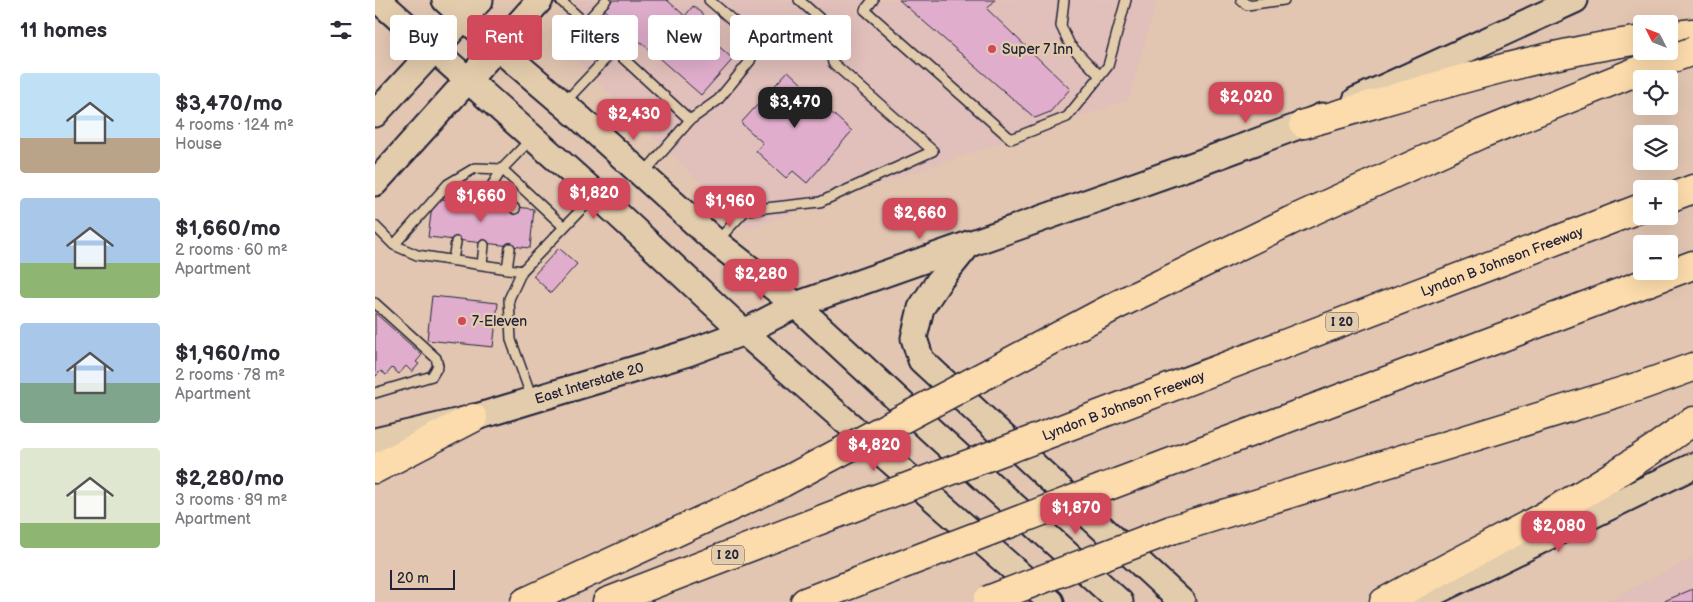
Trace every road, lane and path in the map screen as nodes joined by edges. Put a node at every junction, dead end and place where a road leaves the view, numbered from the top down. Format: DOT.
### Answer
graph roads {
  1 [pos="378,0"];
  2 [pos="445,0"];
  3 [pos="540,0"];
  4 [pos="560,0"];
  5 [pos="606,0"];
  6 [pos="709,0"];
  7 [pos="799,0"];
  8 [pos="873,0"];
  9 [pos="1064,0"];
  10 [pos="1126,0"];
  11 [pos="1241,0"];
  12 [pos="1284,0"];
  13 [pos="1575,0"];
  14 [pos="472,8"];
  15 [pos="394,15"];
  16 [pos="527,15"];
  17 [pos="576,15"];
  18 [pos="593,15"];
  19 [pos="457,24"];
  20 [pos="1693,33"];
  21 [pos="1678,35"];
  22 [pos="1633,41"];
  23 [pos="1693,50"];
  24 [pos="424,60"];
  25 [pos="444,60"];
  26 [pos="487,60"];
  27 [pos="512,60"];
  28 [pos="604,60"];
  29 [pos="624,60"];
  30 [pos="1100,76"];
  31 [pos="468,81"];
  32 [pos="563,104"];
  33 [pos="375,114"];
  34 [pos="690,120"];
  35 [pos="1304,124"];
  36 [pos="533,137"];
  37 [pos="503,169"];
  38 [pos="642,175"];
  39 [pos="375,183"];
  40 [pos="491,187"];
  41 [pos="1693,189"];
  42 [pos="596,194"];
  43 [pos="1678,195"];
  44 [pos="461,202"];
  45 [pos="488,205"];
  46 [pos="515,208"];
  47 [pos="1633,211"];
  48 [pos="375,226"];
  49 [pos="564,227"];
  50 [pos="455,242"];
  51 [pos="716,242"];
  52 [pos="969,244"];
  53 [pos="394,245"];
  54 [pos="484,245"];
  55 [pos="510,248"];
  56 [pos="453,260"];
  57 [pos="482,265"];
  58 [pos="1693,265"];
  59 [pos="507,269"];
  60 [pos="522,271"];
  61 [pos="375,303"];
  62 [pos="797,305"];
  63 [pos="744,332"];
  64 [pos="1693,367"];
  65 [pos="375,393"];
  66 [pos="533,401"];
  67 [pos="473,418"];
  68 [pos="1693,421"];
  69 [pos="375,440"];
  70 [pos="1693,466"];
  71 [pos="375,469"];
  72 [pos="985,601"];
  73 [pos="525,602"];
  74 [pos="607,602"];
  75 [pos="805,602"];
  76 [pos="1051,602"];
  77 [pos="1121,602"];
  78 [pos="1182,602"];
  79 [pos="1384,602"];
  80 [pos="1410,602"];
  1 -- 15 [label="main road"];
  2 -- 14 [label="main road"];
  3 -- 16 [label="main road"];
  4 -- 17 [label="lane"];
  5 -- 18 [label="lane"];
  6 -- 34 [label="lane"];
  7 -- 51 [label="lane"];
  8 -- 30 [label="lane"];
  9 -- 30 [label="lane"];
  10 -- 30 [label="lane"];
  11 -- 12 [label="lane"];
  13 -- 35 [label="main road"];
  14 -- 19 [label="main road"];
  20 -- 21 [label="highway"];
  22 -- 35 [label="highway"];
  23 -- 73 [label="highway, bridge"];
  24 -- 33 [label="main road"];
  25 -- 31 [label="main road"];
  26 -- 31 [label="main road"];
  27 -- 32 [label="main road"];
  28 -- 32 [label="lane"];
  29 -- 34 [label="lane"];
  31 -- 36 [label="main road"];
  31 -- 39 [label="main road"];
  32 -- 38 [label="main road"];
  34 -- 38 [label="lane"];
  35 -- 52 [label="main road"];
  36 -- 37 [label="lane"];
  36 -- 42 [label="main road"];
  37 -- 40 [label="lane"];
  37 -- 49 [label="lane"];
  37 -- 53 [label="lane"];
  38 -- 51 [label="main road"];
  40 -- 44 [label="lane"];
  40 -- 45 [label="lane"];
  40 -- 46 [label="lane"];
  41 -- 43 [label="highway"];
  42 -- 49 [label="lane"];
  42 -- 63 [label="main road"];
  47 -- 74 [label="highway, Lyndon B Johnson Freeway / I 20, bridge"];
  48 -- 53 [label="lane"];
  49 -- 60 [label="lane"];
  50 -- 56 [label="lane"];
  51 -- 62 [label="main road"];
  52 -- 62 [label="main road"];
  52 -- 78 [label="main road"];
  53 -- 56 [label="lane"];
  54 -- 57 [label="lane"];
  55 -- 59 [label="lane"];
  56 -- 57 [label="lane"];
  57 -- 59 [label="lane"];
  58 -- 75 [label="highway, bridge"];
  59 -- 60 [label="lane"];
  60 -- 66 [label="lane"];
  61 -- 65 [label="lane"];
  62 -- 63 [label="main road, East Interstate 20"];
  62 -- 77 [label="main road"];
  63 -- 66 [label="main road, East Interstate 20"];
  63 -- 76 [label="main road"];
  64 -- 72 [label="highway, bridge"];
  66 -- 67 [label="main road, East Interstate 20"];
  67 -- 69 [label="main road, East Interstate 20"];
  67 -- 71 [label="highway"];
  68 -- 79 [label="highway"];
  70 -- 80 [label="main road"];
}
